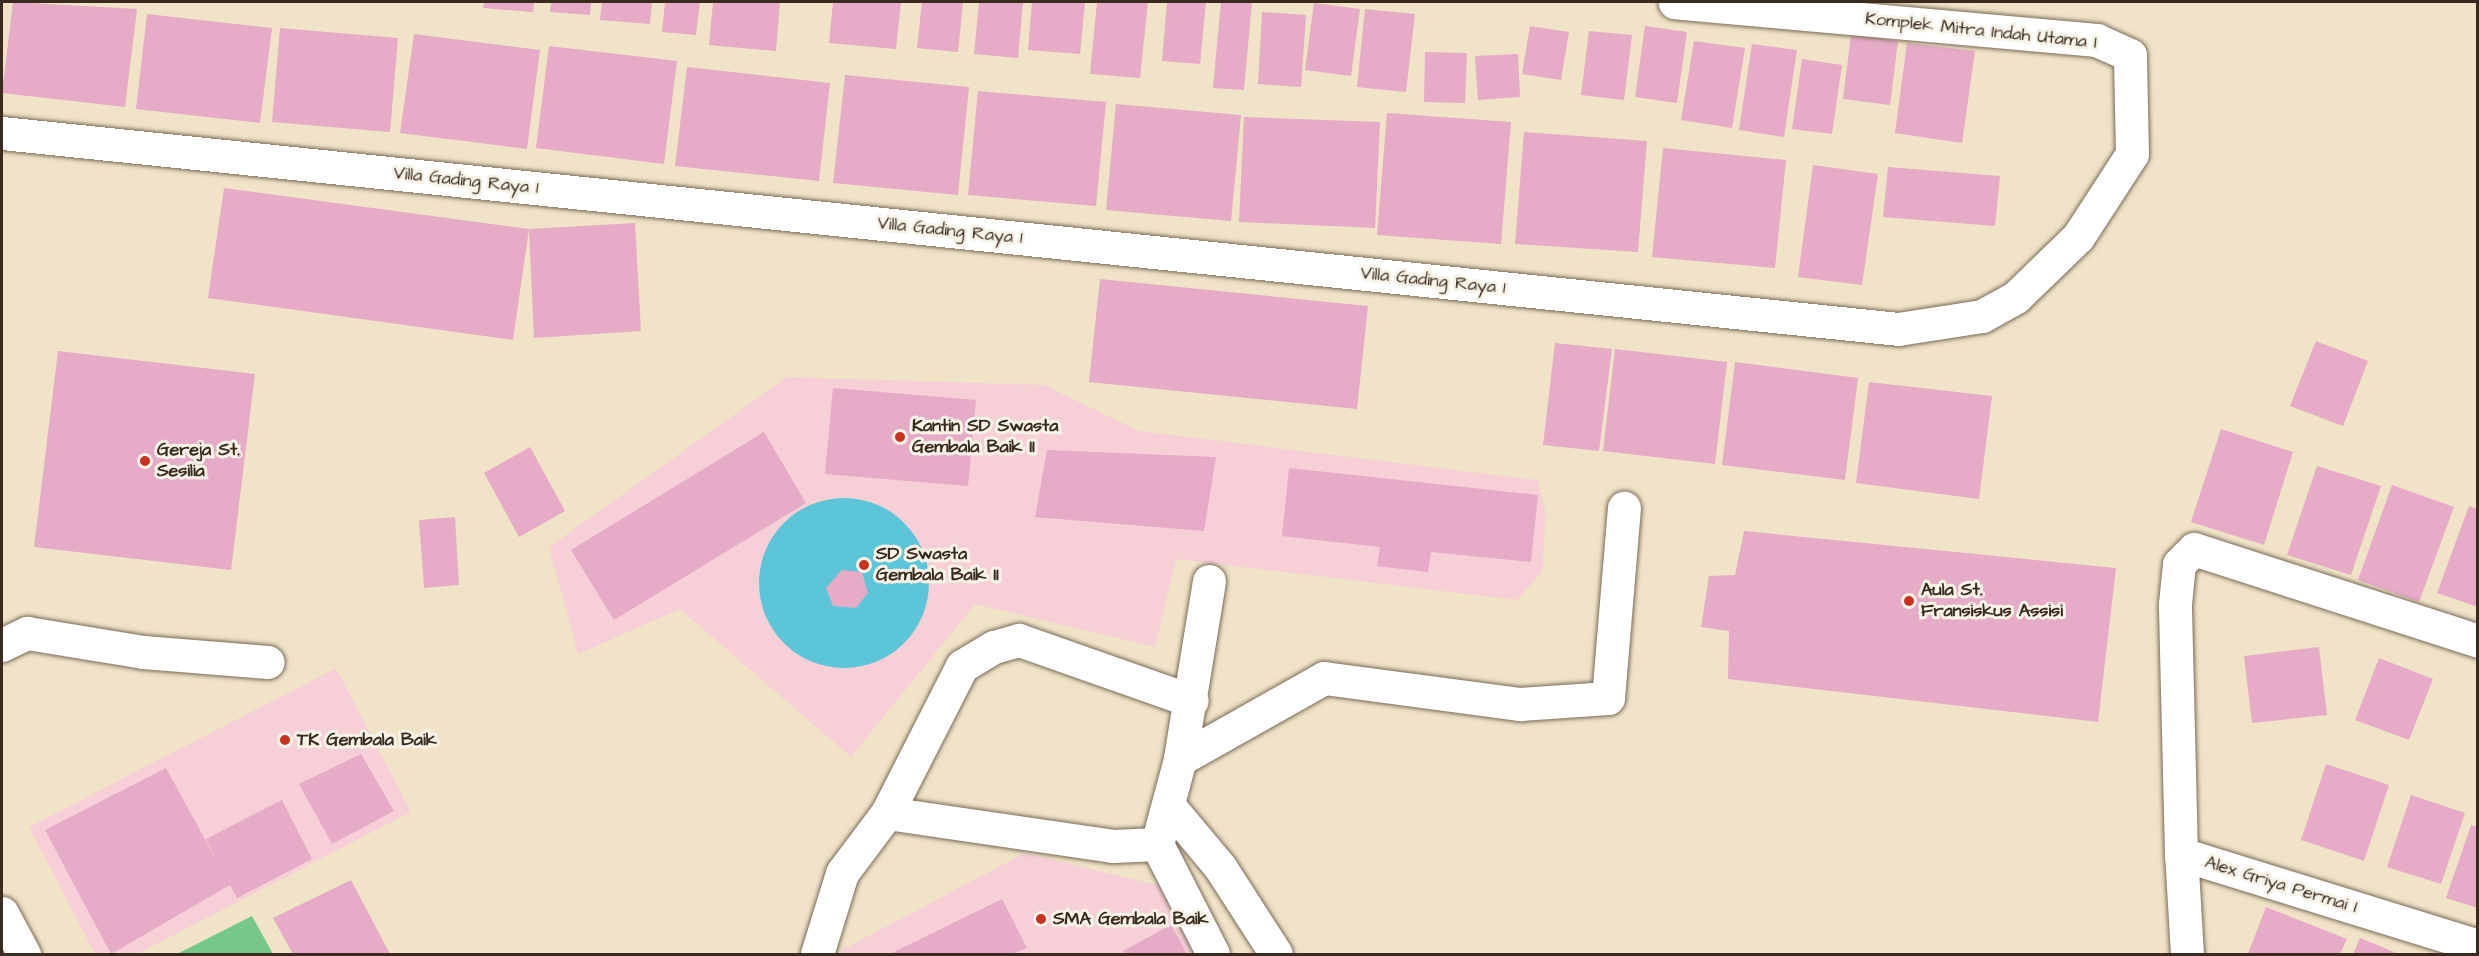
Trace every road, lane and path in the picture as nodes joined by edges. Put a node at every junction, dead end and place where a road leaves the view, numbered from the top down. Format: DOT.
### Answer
graph roads {
  1 [pos="1675,2"];
  2 [pos="2,133"];
  3 [pos="1898,329"];
  4 [pos="1624,508"];
  5 [pos="1209,581"];
  6 [pos="2478,641"];
  7 [pos="2,645"];
  8 [pos="268,662"];
  9 [pos="1192,701"];
  10 [pos="1180,759"];
  11 [pos="1169,806"];
  12 [pos="888,813"];
  13 [pos="1156,844"];
  14 [pos="2181,854"];
  15 [pos="2,913"];
  16 [pos="2478,946"];
  17 [pos="24,954"];
  18 [pos="817,954"];
  19 [pos="1213,954"];
  20 [pos="1276,954"];
  21 [pos="2187,954"];
  1 -- 3 [label="street, Komplek Mitra Indah Utama I"];
  2 -- 3 [label="street, Villa Gading Raya 1"];
  4 -- 10 [label="street"];
  5 -- 9 [label="street"];
  6 -- 14 [label="street"];
  7 -- 8 [label="street"];
  9 -- 10 [label="street"];
  9 -- 12 [label="street"];
  10 -- 11 [label="street"];
  11 -- 13 [label="street"];
  11 -- 20 [label="street"];
  12 -- 13 [label="street"];
  12 -- 18 [label="street"];
  13 -- 19 [label="street"];
  14 -- 16 [label="street, Alex Griya Permai I"];
  14 -- 21 [label="street, Alex Griya Permai I"];
  15 -- 17 [label="street"];
}
